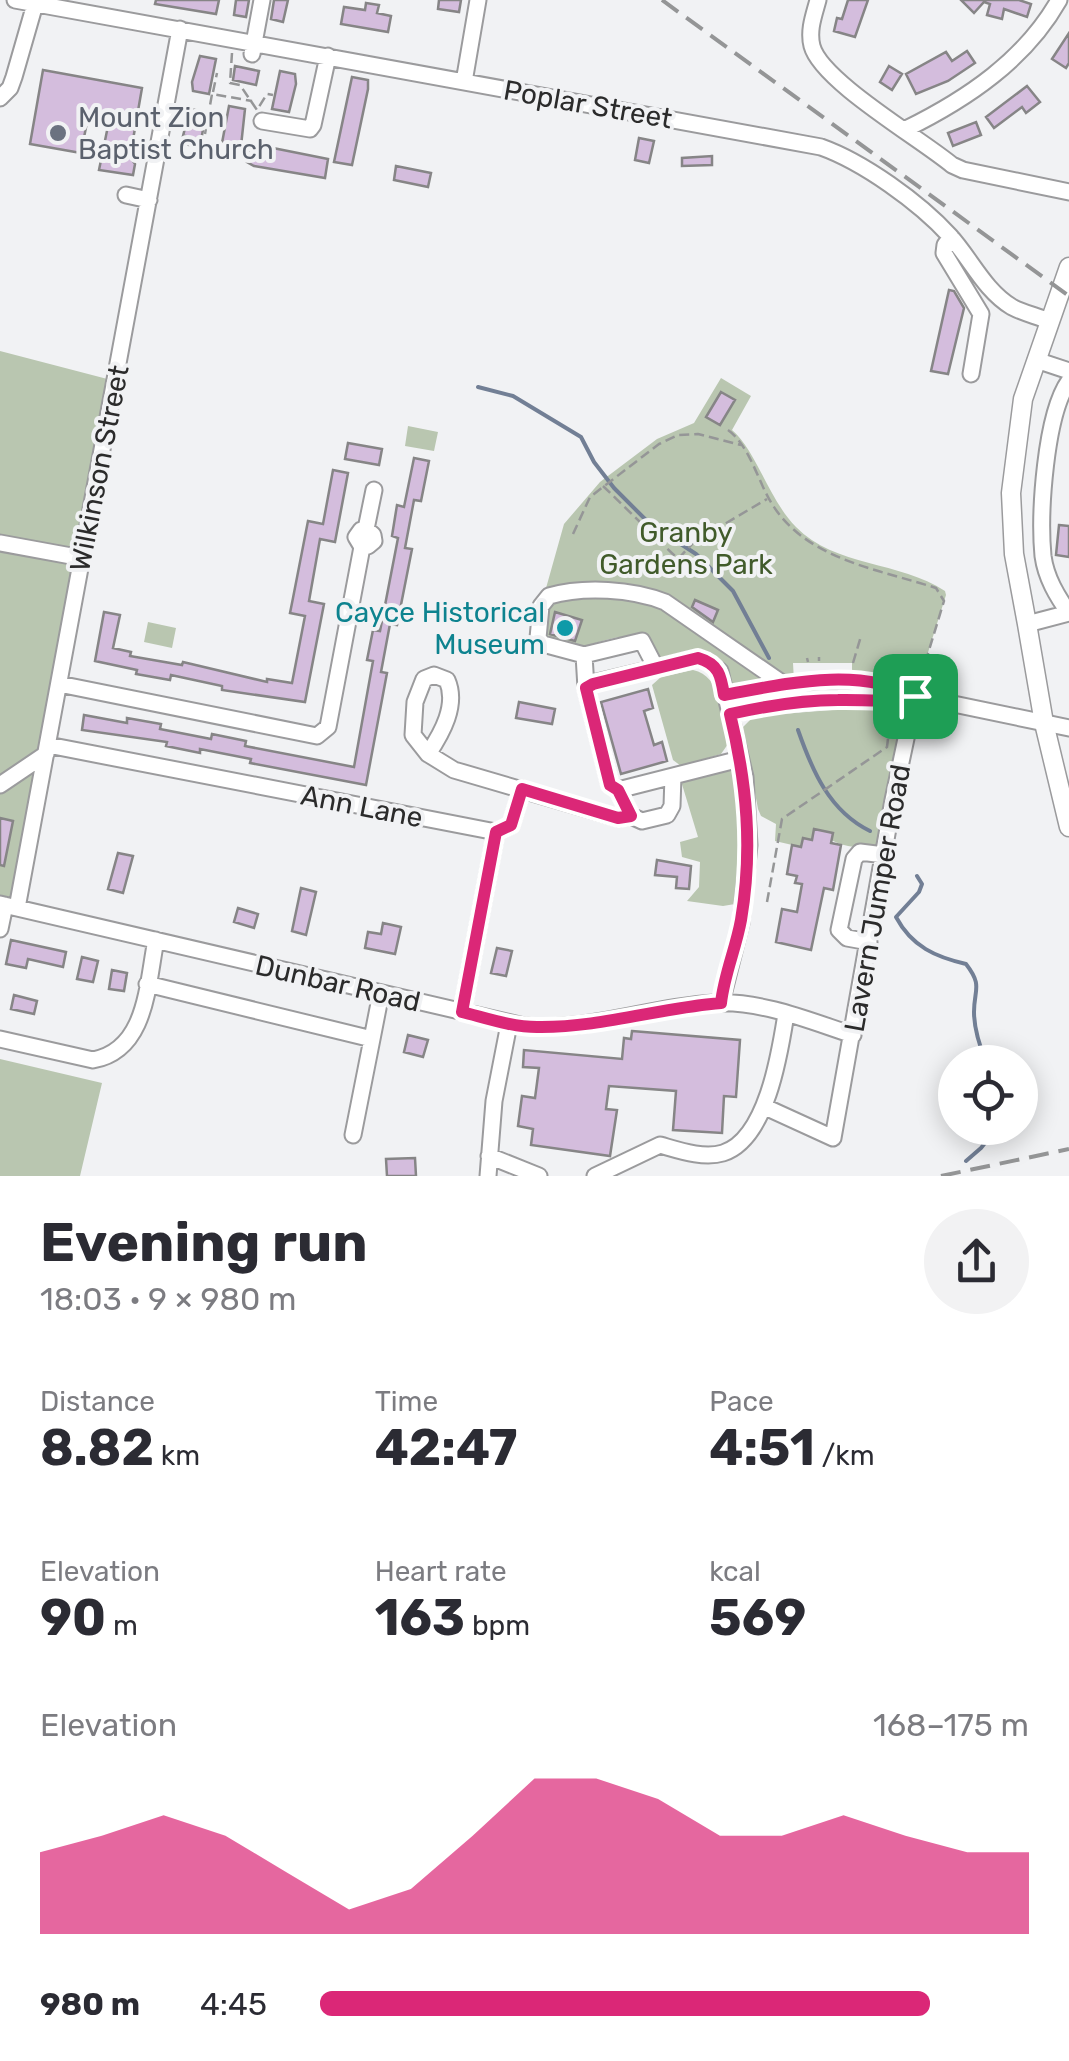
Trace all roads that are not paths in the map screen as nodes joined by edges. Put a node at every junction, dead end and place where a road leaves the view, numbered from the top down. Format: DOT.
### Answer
graph roads {
  1 [pos="15,0"];
  2 [pos="262,0"];
  3 [pos="478,0"];
  4 [pos="818,0"];
  5 [pos="1059,0"];
  6 [pos="35,4"];
  7 [pos="69,4"];
  8 [pos="180,29"];
  9 [pos="253,48"];
  10 [pos="328,56"];
  11 [pos="464,82"];
  12 [pos="0,98"];
  13 [pos="262,121"];
  14 [pos="906,129"];
  15 [pos="1069,192"];
  16 [pos="126,195"];
  17 [pos="149,200"];
  18 [pos="951,237"];
  19 [pos="1069,267"];
  20 [pos="1049,321"];
  21 [pos="1036,360"];
  22 [pos="1069,371"];
  23 [pos="971,374"];
  24 [pos="1069,381"];
  25 [pos="374,490"];
  26 [pos="0,543"];
  27 [pos="82,558"];
  28 [pos="1069,613"];
  29 [pos="1026,624"];
  30 [pos="584,655"];
  31 [pos="656,668"];
  32 [pos="782,682"];
  33 [pos="59,684"];
  34 [pos="586,688"];
  35 [pos="724,695"];
  36 [pos="915,696"];
  37 [pos="730,714"];
  38 [pos="1044,724"];
  39 [pos="1069,728"];
  40 [pos="47,750"];
  41 [pos="428,754"];
  42 [pos="740,759"];
  43 [pos="673,776"];
  44 [pos="0,784"];
  45 [pos="522,789"];
  46 [pos="618,790"];
  47 [pos="631,816"];
  48 [pos="1069,826"];
  49 [pos="496,832"];
  50 [pos="884,855"];
  51 [pos="7,905"];
  52 [pos="0,929"];
  53 [pos="156,940"];
  54 [pos="869,942"];
  55 [pos="148,984"];
  56 [pos="382,993"];
  57 [pos="721,1003"];
  58 [pos="462,1012"];
  59 [pos="786,1014"];
  60 [pos="509,1024"];
  61 [pos="853,1035"];
  62 [pos="372,1039"];
  63 [pos="0,1040"];
  64 [pos="765,1107"];
  65 [pos="353,1135"];
  66 [pos="489,1156"];
  67 [pos="488,1176"];
  68 [pos="538,1176"];
  69 [pos="594,1176"];
  1 -- 6 [label="street, Poplar Street"];
  2 -- 9 [label="street"];
  3 -- 11 [label="street"];
  4 -- 14 [label="street"];
  5 -- 14 [label="street"];
  6 -- 7 [label="street, Poplar Street"];
  6 -- 12 [label="street"];
  7 -- 8 [label="street, Poplar Street"];
  8 -- 9 [label="street, Poplar Street"];
  8 -- 17 [label="street, Wilkinson Street"];
  9 -- 10 [label="street, Poplar Street"];
  10 -- 11 [label="street, Poplar Street"];
  10 -- 13 [label="street"];
  11 -- 18 [label="street, Poplar Street"];
  14 -- 15 [label="street"];
  16 -- 17 [label="street"];
  17 -- 27 [label="street, Wilkinson Street"];
  18 -- 20 [label="street, Poplar Street"];
  18 -- 23 [label="street"];
  19 -- 20 [label="main road"];
  20 -- 21 [label="main road"];
  21 -- 22 [label="street"];
  21 -- 29 [label="main road"];
  24 -- 28 [label="street"];
  25 -- 33 [label="street"];
  26 -- 27 [label="street"];
  27 -- 33 [label="street, Wilkinson Street"];
  28 -- 29 [label="street"];
  29 -- 38 [label="main road"];
  30 -- 31 [label="street"];
  30 -- 32 [label="street"];
  30 -- 34 [label="street"];
  31 -- 34 [label="street"];
  31 -- 35 [label="street"];
  32 -- 35 [label="street"];
  32 -- 36 [label="street"];
  33 -- 40 [label="street, Wilkinson Street"];
  34 -- 46 [label="street"];
  35 -- 37 [label="street"];
  36 -- 37 [label="street"];
  36 -- 38 [label="street"];
  36 -- 50 [label="street, Lavern Jumper Road"];
  37 -- 42 [label="street"];
  38 -- 39 [label="street"];
  38 -- 48 [label="main road"];
  40 -- 44 [label="street"];
  40 -- 49 [label="street, Ann Lane"];
  40 -- 51 [label="street, Wilkinson Street"];
  41 -- 45 [label="street"];
  42 -- 43 [label="street"];
  42 -- 57 [label="street"];
  43 -- 46 [label="street"];
  43 -- 47 [label="street"];
  45 -- 47 [label="street"];
  45 -- 49 [label="street"];
  46 -- 47 [label="street"];
  49 -- 58 [label="street"];
  50 -- 54 [label="street, Lavern Jumper Road"];
  50 -- 54 [label="street"];
  51 -- 52 [label="street, Wilkinson Street"];
  51 -- 53 [label="street, Dunbar Road"];
  53 -- 55 [label="street"];
  53 -- 56 [label="street, Dunbar Road"];
  54 -- 61 [label="street, Lavern Jumper Road"];
  55 -- 62 [label="street"];
  55 -- 63 [label="street"];
  56 -- 58 [label="street, Dunbar Road"];
  56 -- 62 [label="street"];
  57 -- 59 [label="street, Dunbar Road"];
  57 -- 60 [label="street, Dunbar Road"];
  58 -- 60 [label="street, Dunbar Road"];
  59 -- 61 [label="street, Dunbar Road"];
  59 -- 64 [label="street"];
  60 -- 66 [label="street"];
  61 -- 64 [label="street, Lavern Jumper Road"];
  62 -- 65 [label="street"];
  64 -- 69 [label="street"];
  66 -- 67 [label="street"];
  66 -- 68 [label="street"];
}
